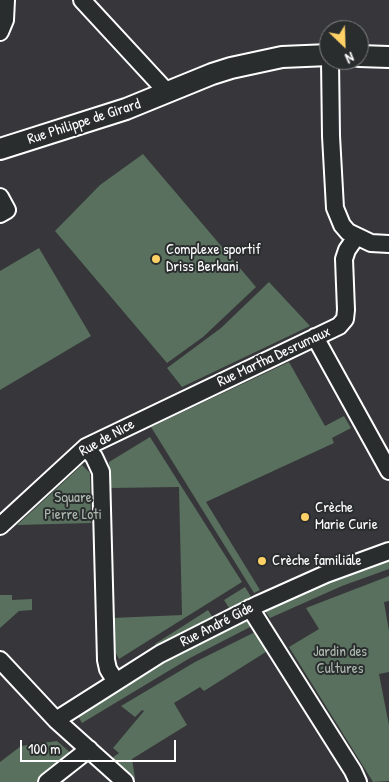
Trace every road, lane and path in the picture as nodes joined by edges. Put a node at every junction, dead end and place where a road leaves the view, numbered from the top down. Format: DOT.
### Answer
graph roads {
  1 [pos="6,0"];
  2 [pos="82,0"];
  3 [pos="0,32"];
  4 [pos="319,55"];
  5 [pos="369,57"];
  6 [pos="389,58"];
  7 [pos="330,70"];
  8 [pos="168,93"];
  9 [pos="0,150"];
  10 [pos="0,197"];
  11 [pos="0,214"];
  12 [pos="356,237"];
  13 [pos="389,244"];
  14 [pos="315,338"];
  15 [pos="206,390"];
  16 [pos="86,447"];
  17 [pos="389,471"];
  18 [pos="0,526"];
  19 [pos="389,551"];
  20 [pos="250,608"];
  21 [pos="0,660"];
  22 [pos="116,682"];
  23 [pos="56,720"];
  24 [pos="89,749"];
  25 [pos="47,782"];
  26 [pos="125,782"];
  27 [pos="358,782"];
  1 -- 3 [label="street"];
  2 -- 8 [label="street"];
  4 -- 8 [label="main road, Rue Philippe de Girard"];
  5 -- 6 [label="main road"];
  7 -- 12 [label="street"];
  8 -- 9 [label="main road, Rue Philippe de Girard"];
  10 -- 11 [label="street"];
  12 -- 13 [label="street"];
  12 -- 14 [label="street, Rue Martha Desrumaux"];
  14 -- 15 [label="street, Rue Martha Desrumaux"];
  14 -- 17 [label="street"];
  15 -- 16 [label="street, Rue de Nice"];
  16 -- 18 [label="street, Rue de Nice"];
  16 -- 22 [label="street"];
  19 -- 20 [label="street, Rue André Gide"];
  20 -- 22 [label="street, Rue André Gide"];
  20 -- 27 [label="street"];
  21 -- 23 [label="street"];
  22 -- 23 [label="street, Rue André Gide"];
  23 -- 24 [label="street"];
  24 -- 25 [label="street"];
  24 -- 26 [label="street"];
}
